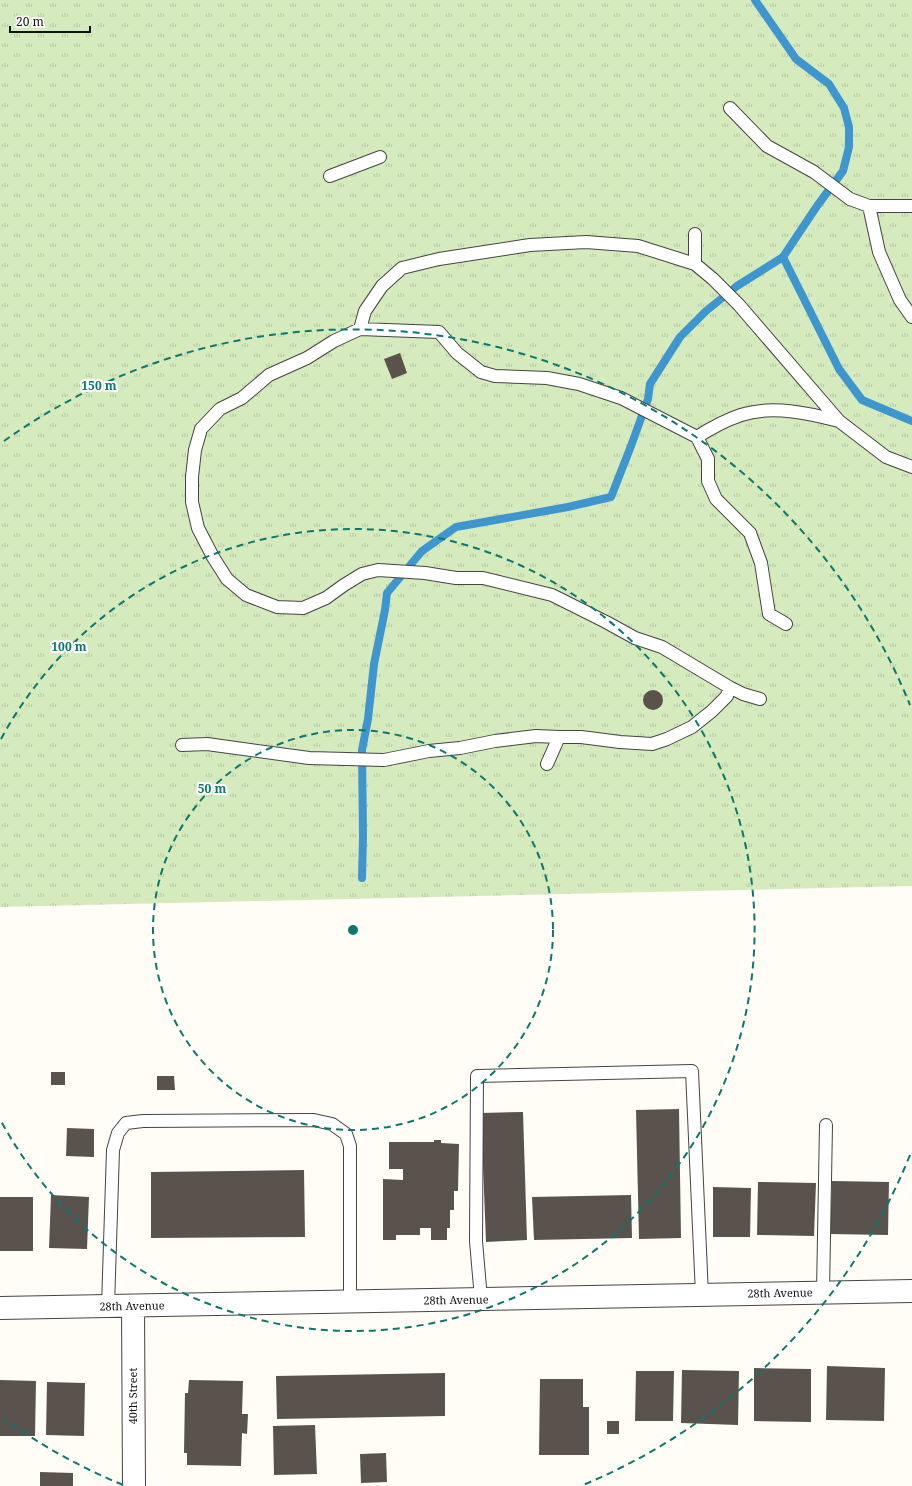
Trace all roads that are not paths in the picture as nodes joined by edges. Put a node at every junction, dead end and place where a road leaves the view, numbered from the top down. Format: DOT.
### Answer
graph roads {
  1 [pos="730,108"];
  2 [pos="380,157"];
  3 [pos="330,176"];
  4 [pos="869,206"];
  5 [pos="912,206"];
  6 [pos="696,234"];
  7 [pos="695,264"];
  8 [pos="912,317"];
  9 [pos="360,329"];
  10 [pos="839,421"];
  11 [pos="697,437"];
  12 [pos="912,467"];
  13 [pos="786,624"];
  14 [pos="729,687"];
  15 [pos="760,699"];
  16 [pos="559,737"];
  17 [pos="182,744"];
  18 [pos="547,764"];
  19 [pos="826,1125"];
  20 [pos="912,1290"];
  21 [pos="823,1292"];
  22 [pos="702,1295"];
  23 [pos="481,1299"];
  24 [pos="350,1302"];
  25 [pos="108,1306"];
  26 [pos="133,1306"];
  27 [pos="0,1308"];
  28 [pos="134,1486"];
  1 -- 4 [label="lane"];
  2 -- 3 [label="lane"];
  4 -- 5 [label="lane"];
  4 -- 8 [label="lane"];
  6 -- 7 [label="lane"];
  7 -- 9 [label="lane"];
  7 -- 10 [label="lane"];
  9 -- 11 [label="lane"];
  9 -- 14 [label="lane"];
  10 -- 11 [label="lane"];
  10 -- 12 [label="lane"];
  11 -- 13 [label="lane"];
  14 -- 15 [label="lane"];
  14 -- 16 [label="lane"];
  16 -- 17 [label="lane"];
  16 -- 18 [label="lane"];
  19 -- 21 [label="lane"];
  20 -- 21 [label="street, 28th Avenue"];
  21 -- 22 [label="street, 28th Avenue"];
  22 -- 23 [label="street, 28th Avenue"];
  22 -- 23 [label="lane"];
  23 -- 24 [label="street, 28th Avenue"];
  24 -- 25 [label="lane"];
  24 -- 26 [label="street, 28th Avenue"];
  25 -- 26 [label="street, 28th Avenue"];
  25 -- 27 [label="street, 28th Avenue"];
  26 -- 28 [label="street, 40th Street"];
}
